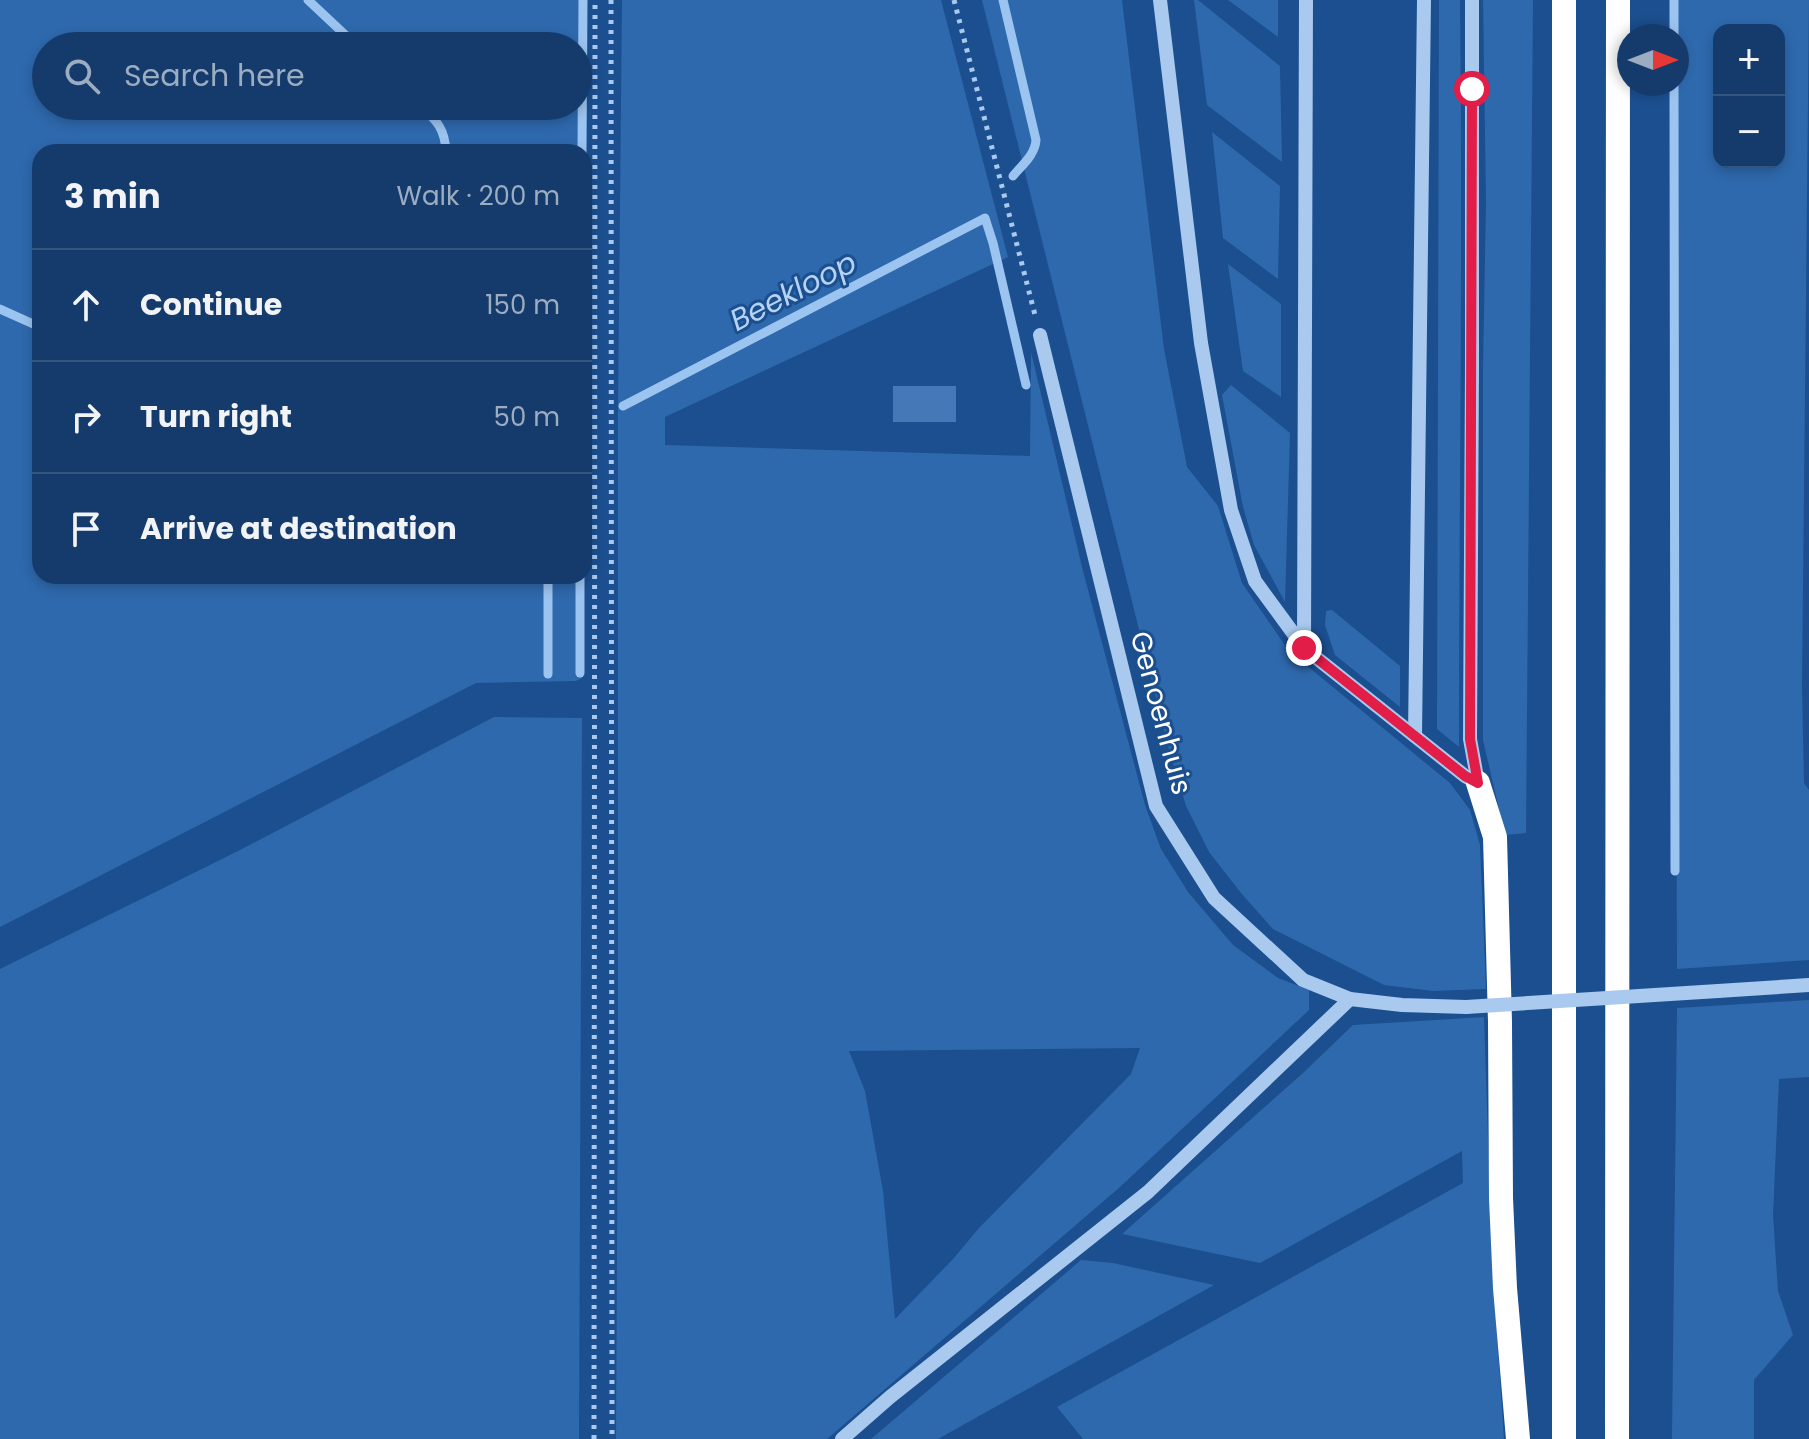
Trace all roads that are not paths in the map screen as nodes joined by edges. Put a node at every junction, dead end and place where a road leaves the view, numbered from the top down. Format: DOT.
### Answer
graph roads {
  1 [pos="1160,0"];
  2 [pos="1306,0"];
  3 [pos="1424,0"];
  4 [pos="1472,0"];
  5 [pos="1564,0"];
  6 [pos="1618,0"];
  7 [pos="1040,335"];
  8 [pos="1304,648"];
  9 [pos="1415,736"];
  10 [pos="1478,783"];
  11 [pos="1809,985"];
  12 [pos="1350,999"];
  13 [pos="842,1439"];
  14 [pos="1518,1439"];
  15 [pos="1564,1439"];
  16 [pos="1617,1439"];
  1 -- 8 [label="street"];
  2 -- 8 [label="street"];
  3 -- 9 [label="street"];
  4 -- 10 [label="street"];
  5 -- 15 [label="highway"];
  6 -- 16 [label="highway"];
  7 -- 12 [label="street, Genoenhuis"];
  8 -- 9 [label="street"];
  9 -- 10 [label="street"];
  10 -- 14 [label="highway"];
  11 -- 12 [label="street, Genoenhuis, bridge"];
  12 -- 13 [label="street"];
}
